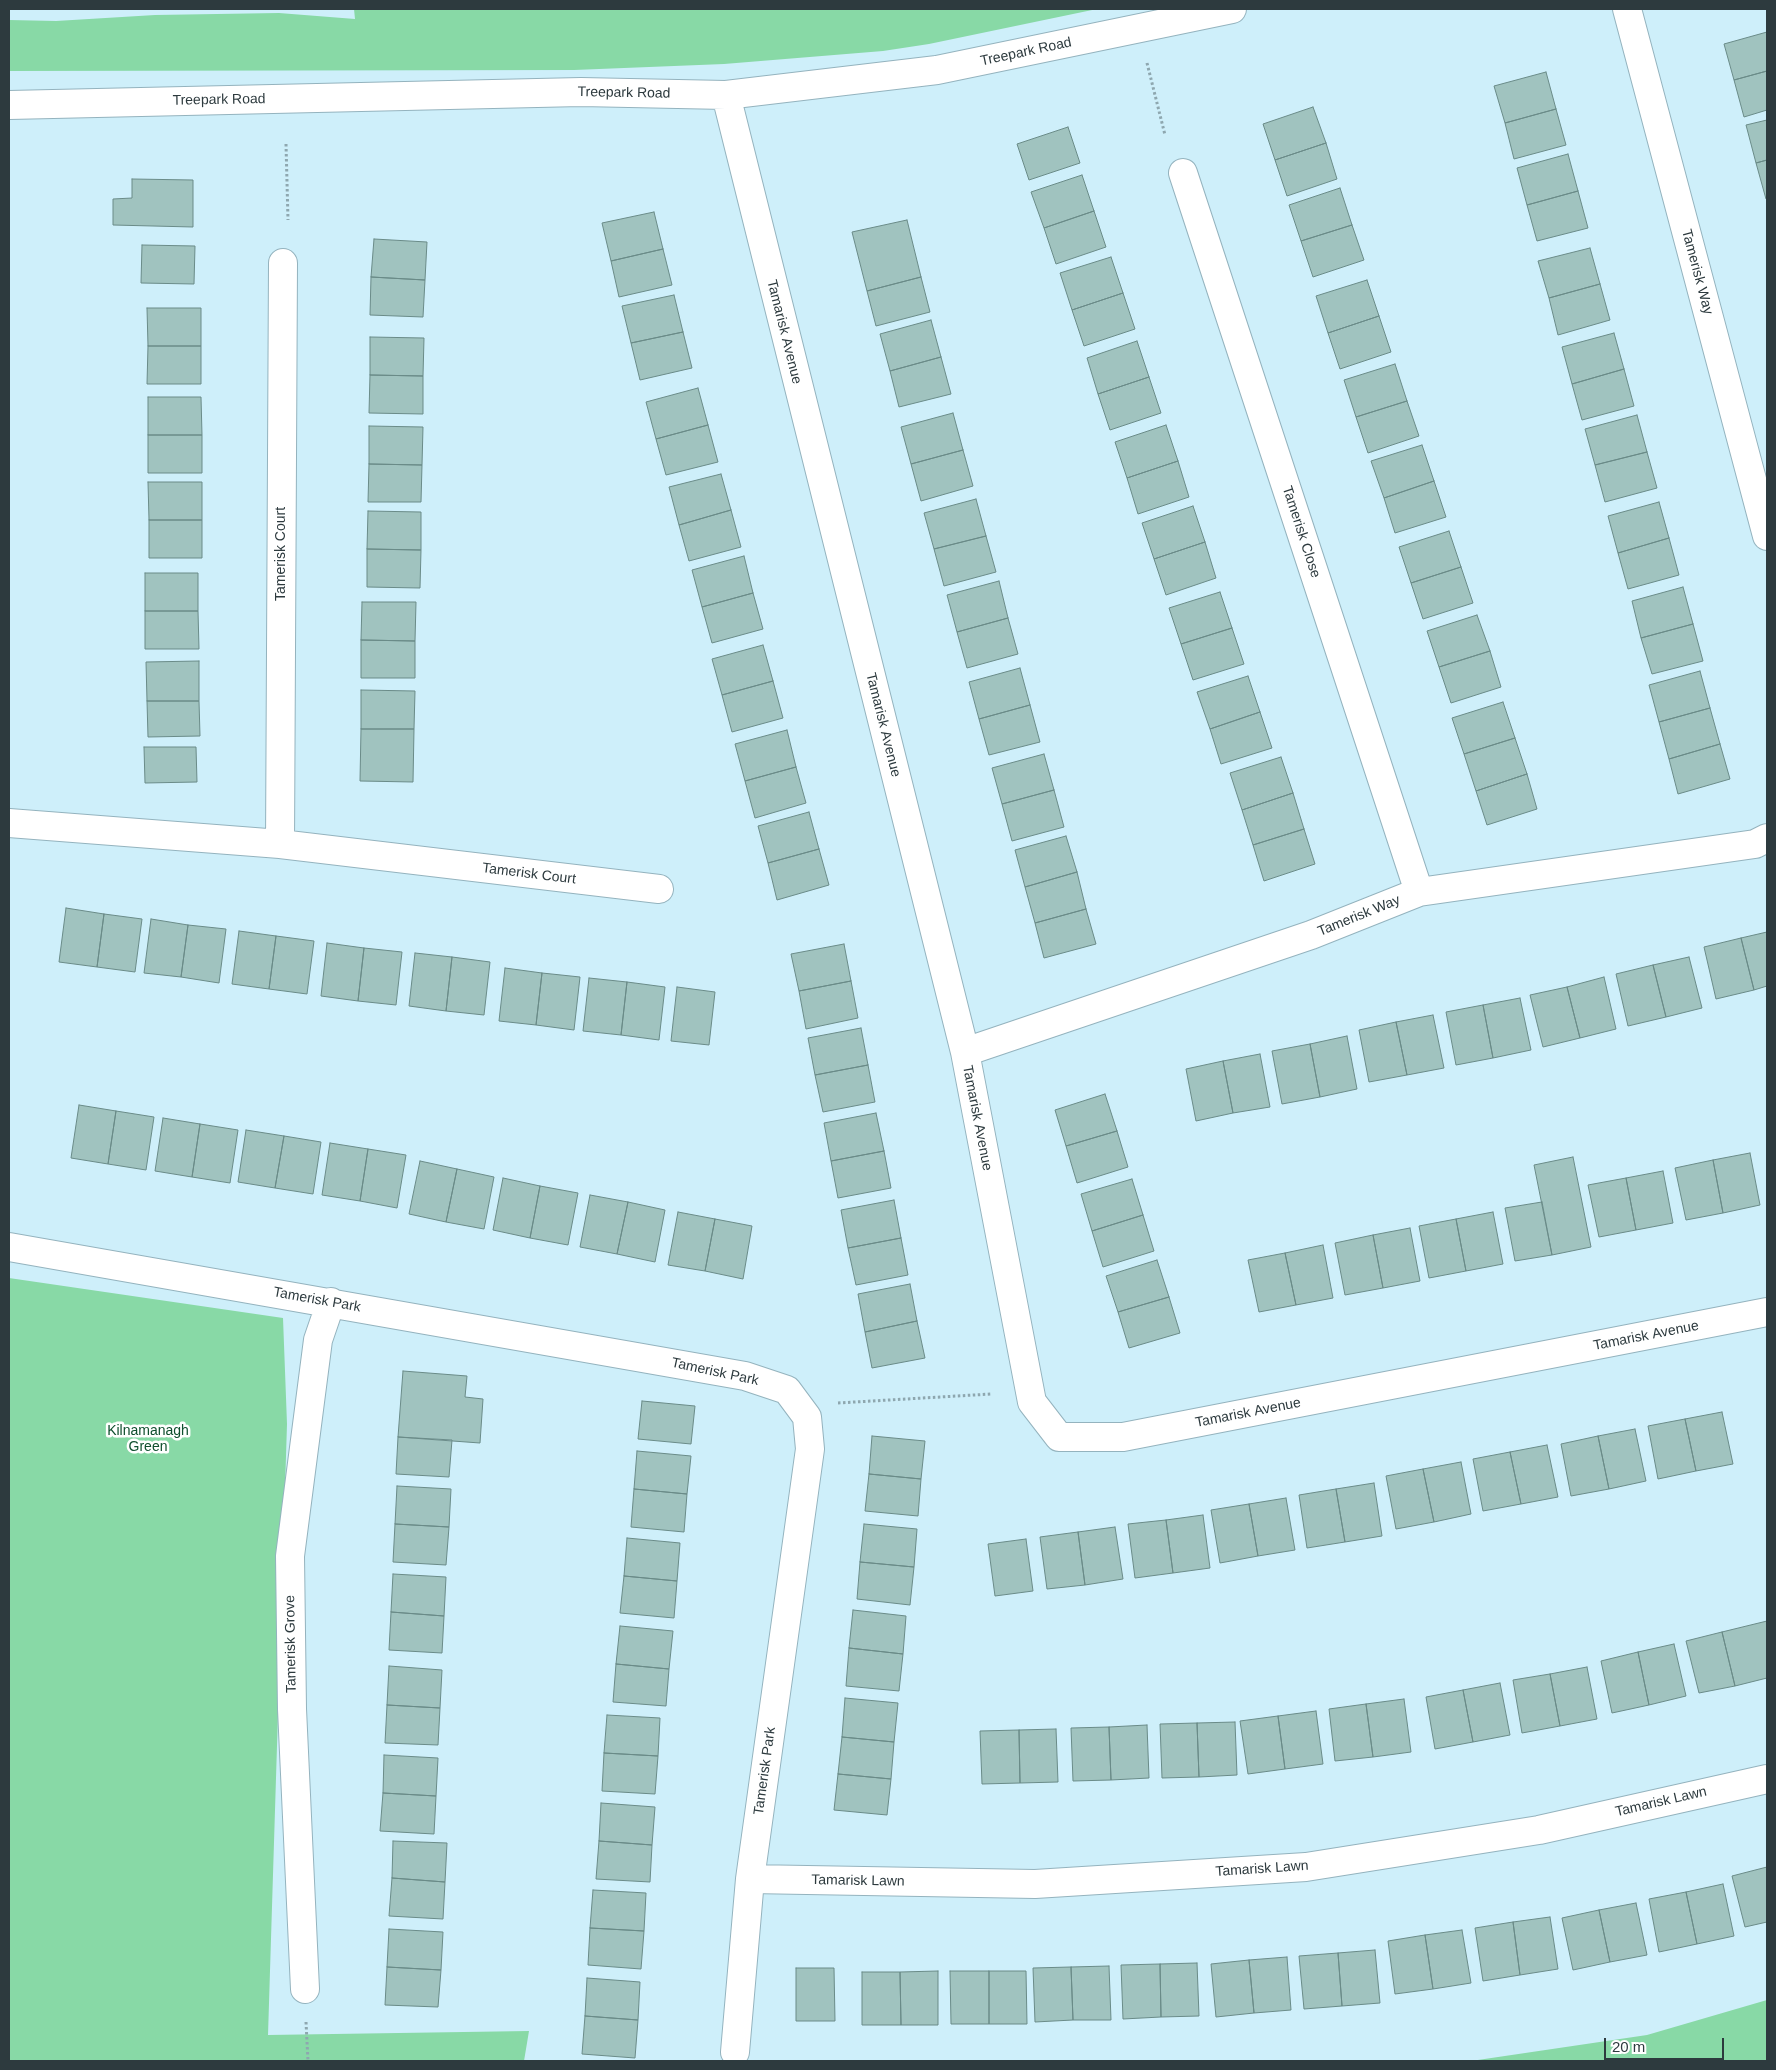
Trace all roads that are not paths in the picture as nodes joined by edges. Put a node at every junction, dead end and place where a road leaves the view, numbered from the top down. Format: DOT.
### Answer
graph roads {
  1 [pos="1232,9"];
  2 [pos="1627,9"];
  3 [pos="726,95"];
  4 [pos="9,105"];
  5 [pos="1183,173"];
  6 [pos="283,263"];
  7 [pos="1767,536"];
  8 [pos="9,823"];
  9 [pos="1767,838"];
  10 [pos="280,844"];
  11 [pos="659,889"];
  12 [pos="1419,892"];
  13 [pos="965,1052"];
  14 [pos="9,1247"];
  15 [pos="331,1302"];
  16 [pos="1767,1312"];
  17 [pos="1767,1779"];
  18 [pos="750,1879"];
  19 [pos="305,1989"];
  20 [pos="735,2052"];
  1 -- 3 [label="street, Treepark Road"];
  2 -- 7 [label="street, Tamerisk Way"];
  3 -- 4 [label="street, Treepark Road"];
  3 -- 13 [label="street, Tamarisk Avenue"];
  5 -- 12 [label="street, Tamerisk Close"];
  6 -- 10 [label="street, Tamerisk Court"];
  8 -- 10 [label="street, Tamerisk Court"];
  9 -- 12 [label="street, Tamerisk Way"];
  10 -- 11 [label="street, Tamerisk Court"];
  12 -- 13 [label="street, Tamerisk Way"];
  13 -- 16 [label="street, Tamarisk Avenue"];
  14 -- 15 [label="street, Tamerisk Park"];
  15 -- 18 [label="street, Tamerisk Park"];
  15 -- 19 [label="street, Tamerisk Grove"];
  17 -- 18 [label="street, Tamarisk Lawn"];
  18 -- 20 [label="street, Tamerisk Park"];
}
